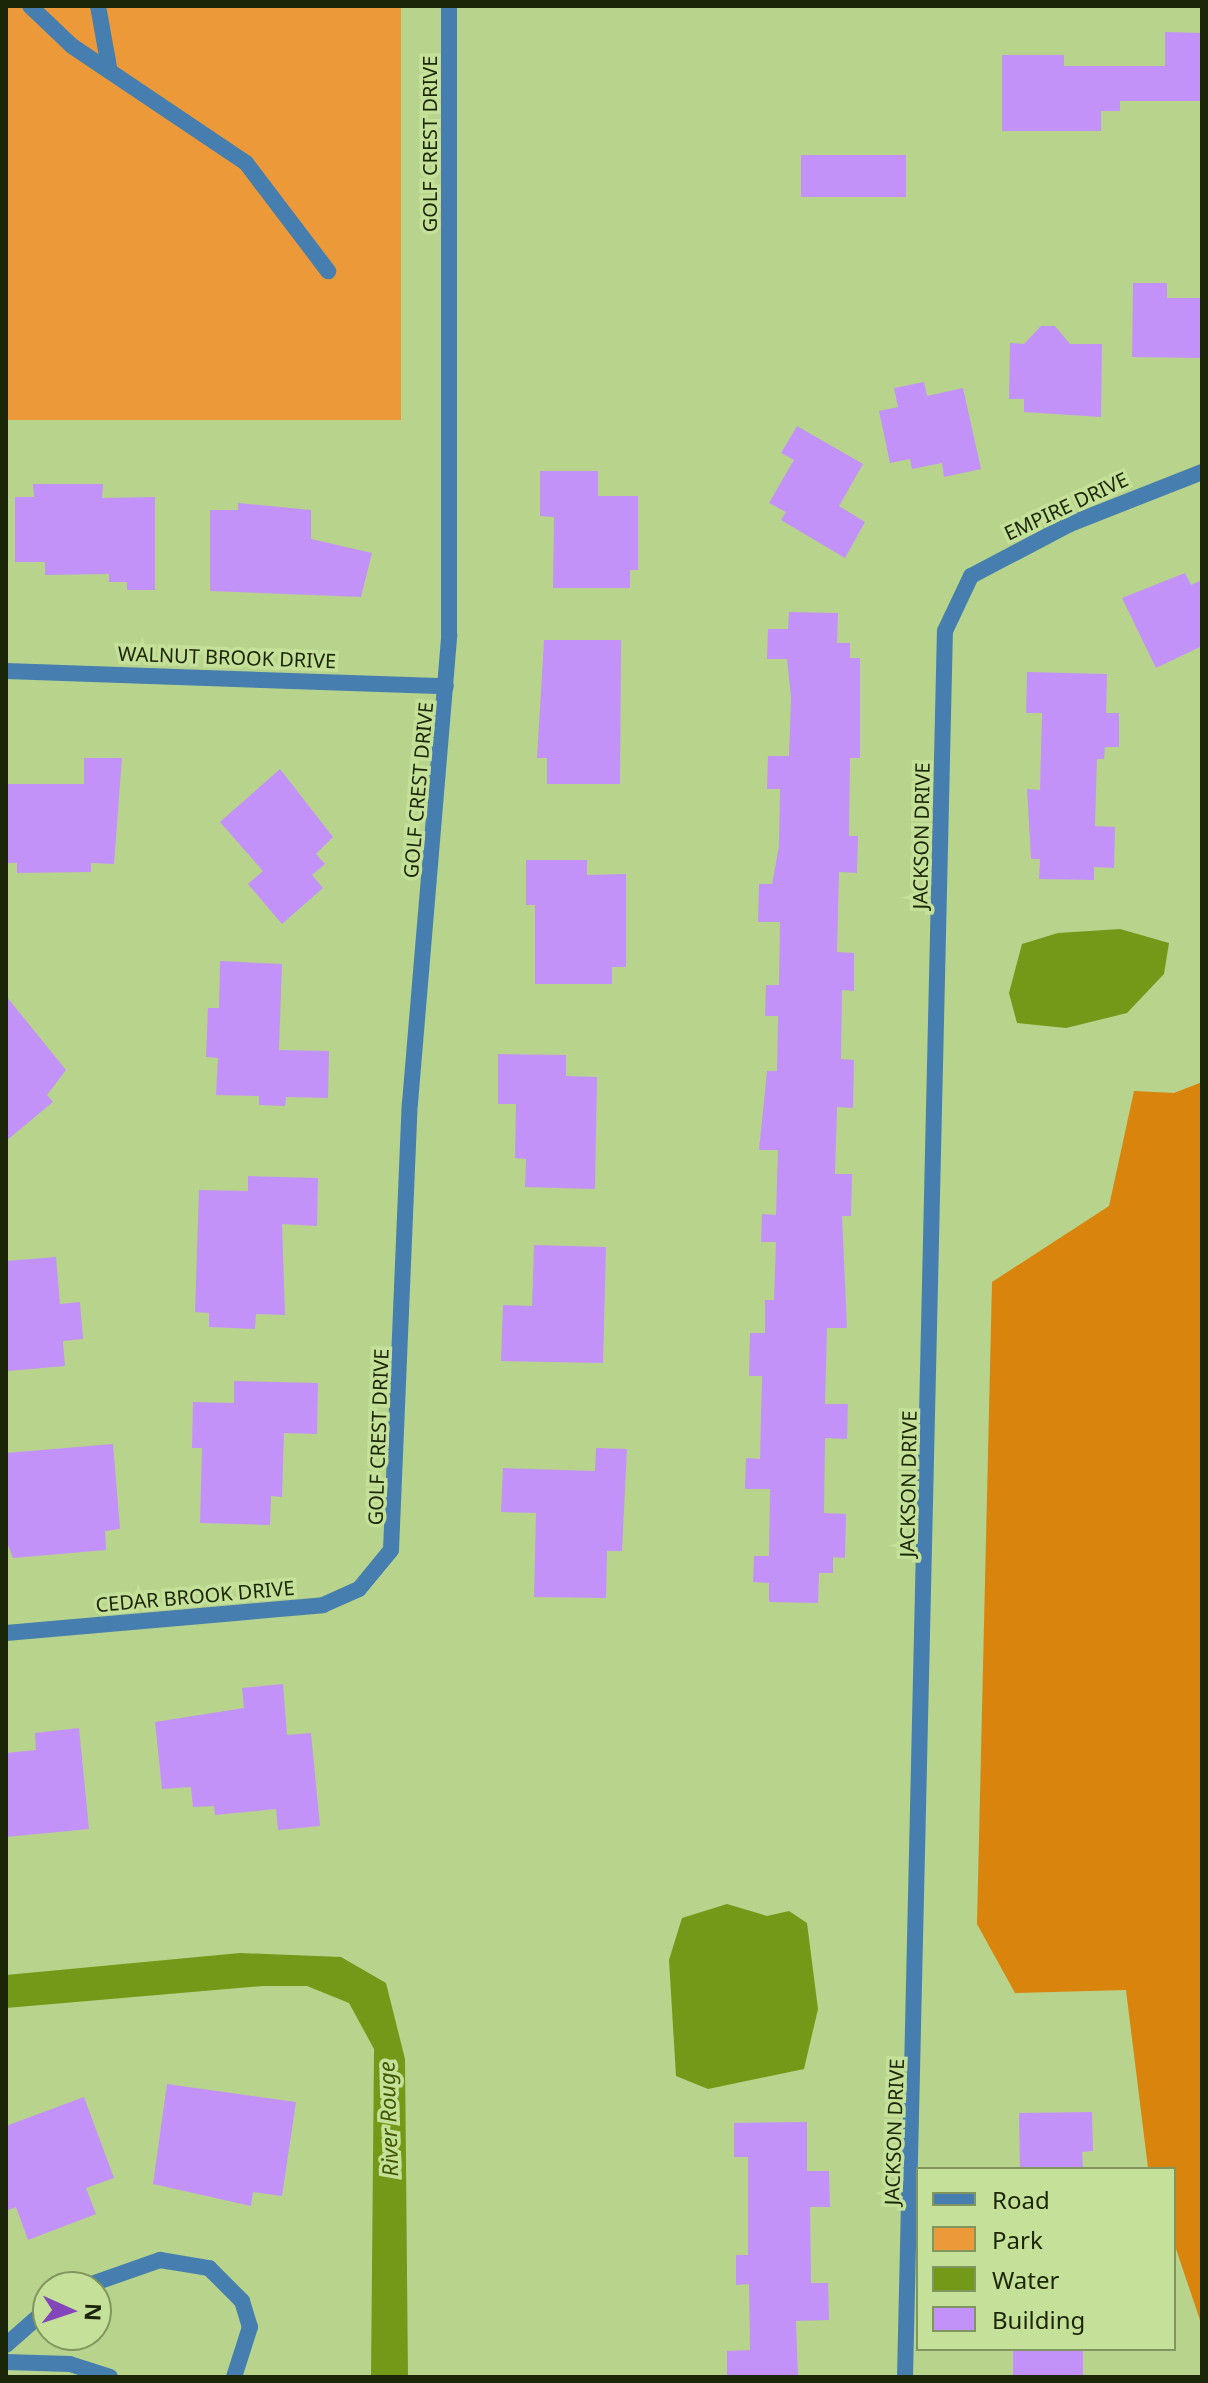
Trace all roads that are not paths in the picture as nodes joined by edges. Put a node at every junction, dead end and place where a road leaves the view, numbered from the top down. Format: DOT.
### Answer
graph roads {
  1 [pos="30,6"];
  2 [pos="98,6"];
  3 [pos="449,6"];
  4 [pos="109,67"];
  5 [pos="328,271"];
  6 [pos="1202,472"];
  7 [pos="957,594"];
  8 [pos="6,671"];
  9 [pos="446,686"];
  10 [pos="377,1572"];
  11 [pos="6,1633"];
  12 [pos="112,2277"];
  13 [pos="32,2322"];
  14 [pos="6,2345"];
  15 [pos="6,2362"];
  16 [pos="110,2377"];
  17 [pos="234,2377"];
  18 [pos="905,2377"];
  1 -- 4 [label="street"];
  2 -- 4 [label="street"];
  3 -- 9 [label="street, GOLF CREST DRIVE"];
  4 -- 5 [label="street"];
  6 -- 7 [label="street, EMPIRE DRIVE"];
  7 -- 18 [label="street, JACKSON DRIVE"];
  8 -- 9 [label="street, WALNUT BROOK DRIVE"];
  9 -- 10 [label="street, GOLF CREST DRIVE"];
  10 -- 11 [label="street, CEDAR BROOK DRIVE"];
  12 -- 17 [label="street"];
  13 -- 14 [label="street"];
  15 -- 16 [label="street"];
}
